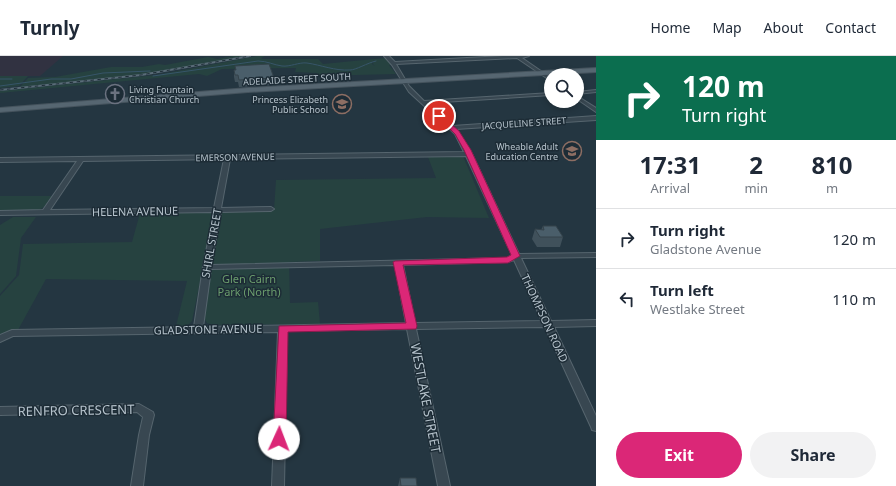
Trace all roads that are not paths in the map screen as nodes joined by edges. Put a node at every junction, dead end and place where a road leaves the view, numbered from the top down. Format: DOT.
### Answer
graph roads {
  1 [pos="386,56"];
  2 [pos="517,56"];
  3 [pos="527,56"];
  4 [pos="394,63"];
  5 [pos="596,70"];
  6 [pos="541,73"];
  7 [pos="544,75"];
  8 [pos="404,82"];
  9 [pos="596,91"];
  10 [pos="584,92"];
  11 [pos="544,94"];
  12 [pos="424,102"];
  13 [pos="584,102"];
  14 [pos="0,110"];
  15 [pos="596,110"];
  16 [pos="596,118"];
  17 [pos="452,128"];
  18 [pos="469,154"];
  19 [pos="227,157"];
  20 [pos="81,159"];
  21 [pos="0,160"];
  22 [pos="271,208"];
  23 [pos="217,209"];
  24 [pos="0,213"];
  25 [pos="45,213"];
  26 [pos="596,255"];
  27 [pos="516,256"];
  28 [pos="398,262"];
  29 [pos="207,267"];
  30 [pos="596,323"];
  31 [pos="548,325"];
  32 [pos="412,326"];
  33 [pos="198,329"];
  34 [pos="283,329"];
  35 [pos="0,339"];
  36 [pos="0,411"];
  37 [pos="593,413"];
  38 [pos="596,427"];
  39 [pos="137,486"];
  40 [pos="278,486"];
  41 [pos="444,486"];
  1 -- 4 [label="street, THOMPSON ROAD"];
  2 -- 3 [label="street"];
  2 -- 4 [label="street"];
  2 -- 6 [label="street"];
  4 -- 8 [label="street, THOMPSON ROAD"];
  5 -- 6 [label="main road, ADELAIDE STREET SOUTH"];
  6 -- 7 [label="street"];
  6 -- 8 [label="main road, ADELAIDE STREET SOUTH"];
  8 -- 12 [label="street, THOMPSON ROAD"];
  8 -- 14 [label="main road, ADELAIDE STREET SOUTH"];
  9 -- 10 [label="street"];
  11 -- 12 [label="street"];
  12 -- 17 [label="street, THOMPSON ROAD"];
  13 -- 15 [label="street"];
  16 -- 17 [label="street, JACQUELINE STREET"];
  17 -- 18 [label="street, THOMPSON ROAD"];
  18 -- 19 [label="street, EMERSON AVENUE"];
  18 -- 27 [label="street, THOMPSON ROAD"];
  19 -- 20 [label="street, EMERSON AVENUE"];
  19 -- 23 [label="street, SHIRL STREET"];
  20 -- 21 [label="street, EMERSON AVENUE"];
  20 -- 25 [label="street"];
  22 -- 23 [label="street, HELENA AVENUE"];
  23 -- 25 [label="street, HELENA AVENUE"];
  23 -- 29 [label="street, SHIRL STREET"];
  24 -- 25 [label="street, HELENA AVENUE"];
  26 -- 27 [label="street"];
  27 -- 28 [label="street"];
  27 -- 31 [label="street, THOMPSON ROAD"];
  28 -- 29 [label="street"];
  28 -- 32 [label="street, WESTLAKE STREET"];
  29 -- 33 [label="street, SHIRL STREET"];
  30 -- 31 [label="street, GLADSTONE AVENUE"];
  31 -- 32 [label="street, GLADSTONE AVENUE"];
  31 -- 37 [label="street, THOMPSON ROAD"];
  32 -- 34 [label="street, GLADSTONE AVENUE"];
  32 -- 41 [label="street, WESTLAKE STREET"];
  33 -- 34 [label="street, GLADSTONE AVENUE"];
  33 -- 35 [label="street, GLADSTONE AVENUE"];
  34 -- 40 [label="street"];
  36 -- 39 [label="street, RENFRO CRESCENT"];
  37 -- 38 [label="street, THOMPSON ROAD"];
}
